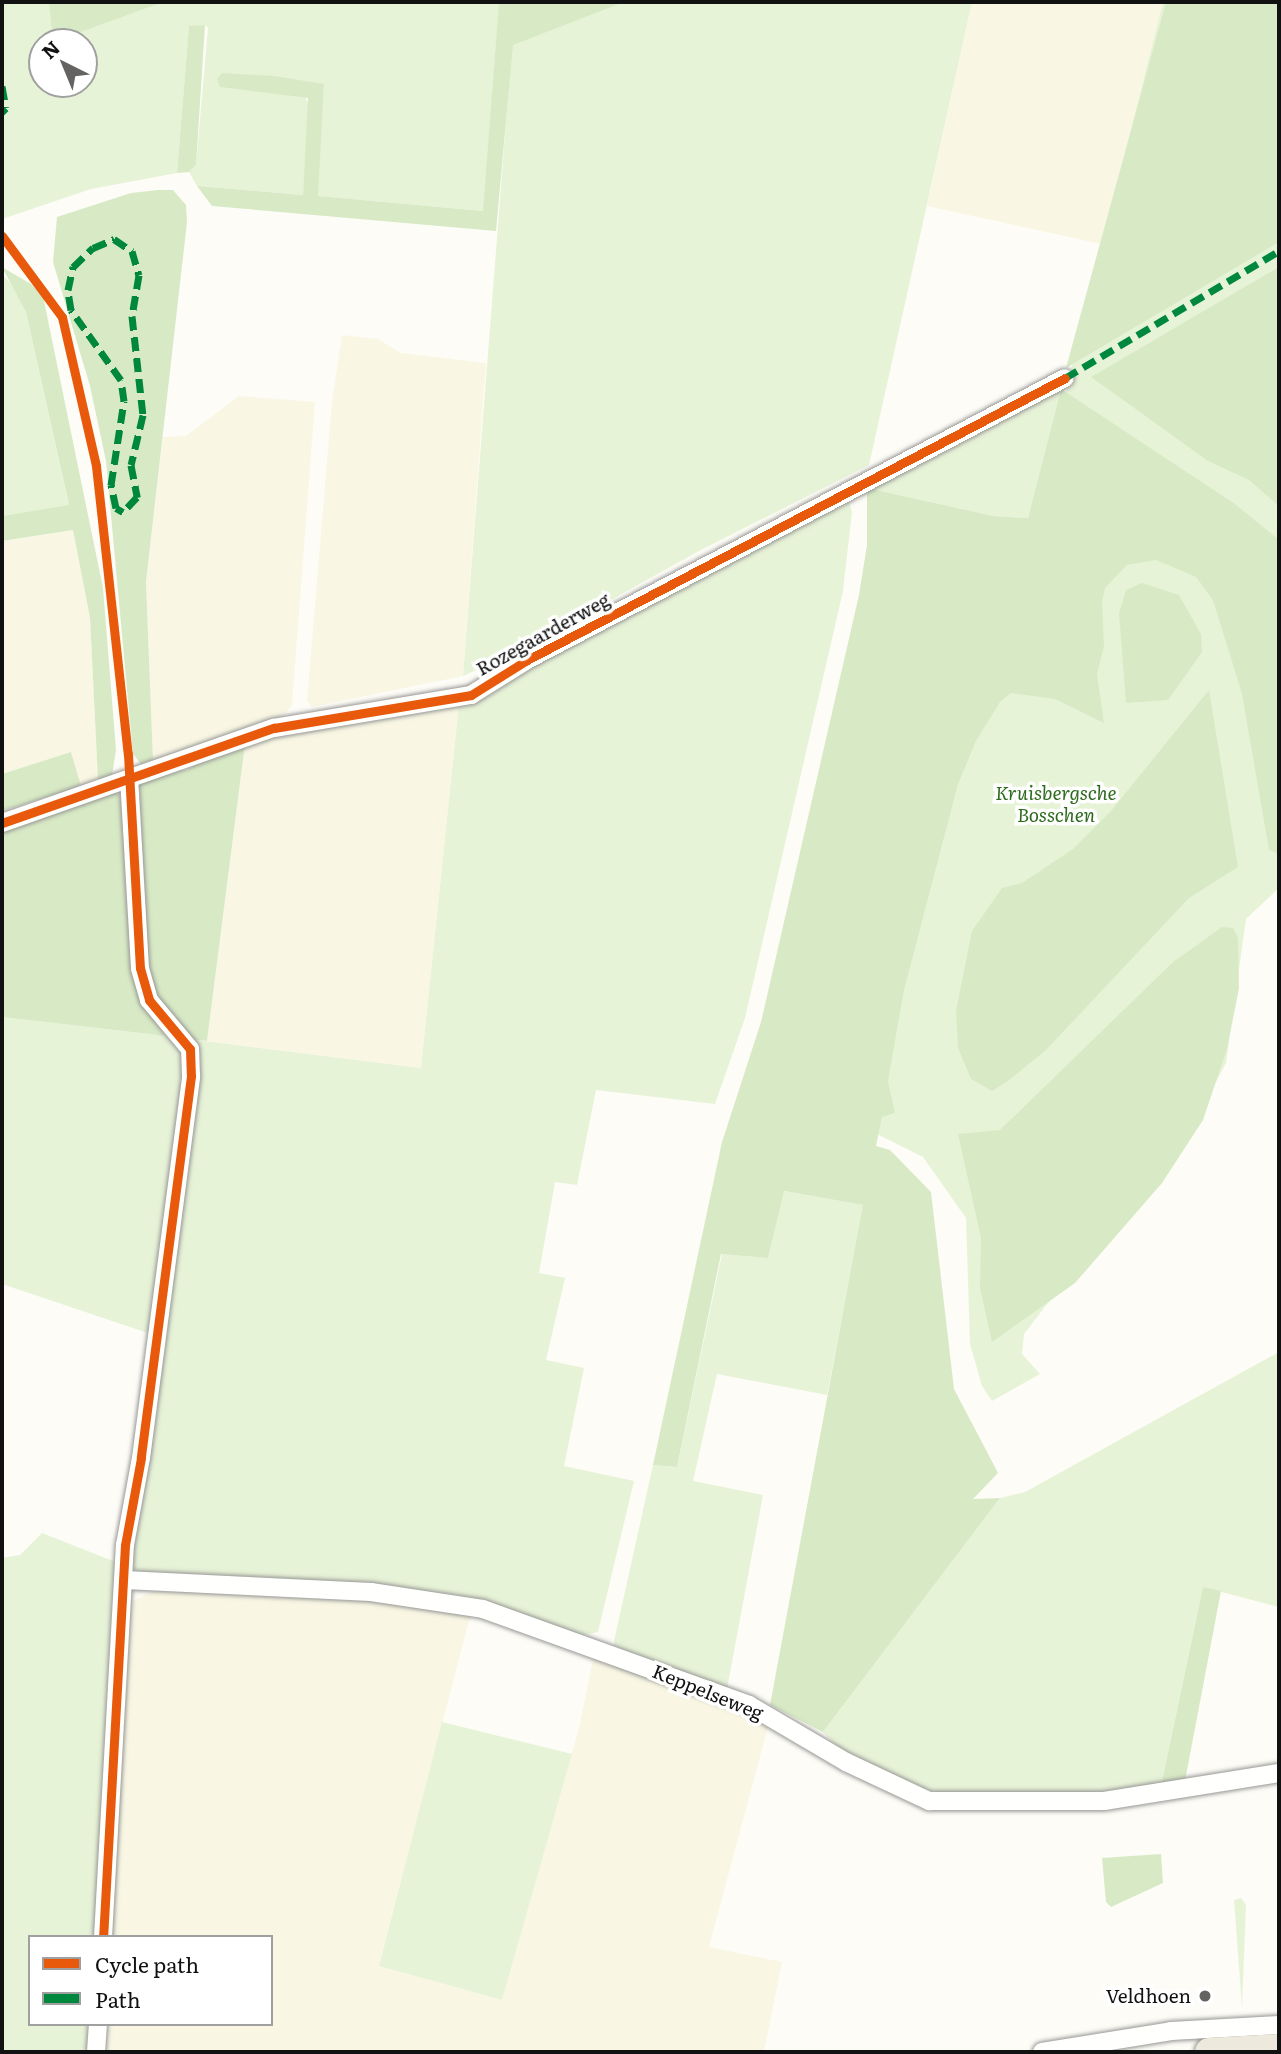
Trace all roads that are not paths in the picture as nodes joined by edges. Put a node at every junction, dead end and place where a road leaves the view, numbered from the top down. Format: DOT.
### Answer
graph roads {
  1 [pos="1065,378"];
  2 [pos="129,780"];
  3 [pos="2,823"];
  4 [pos="125,1580"];
  5 [pos="1279,1773"];
  6 [pos="103,1935"];
  7 [pos="1279,2025"];
  8 [pos="98,2026"];
  9 [pos="1202,2041"];
  10 [pos="1279,2048"];
  11 [pos="96,2052"];
  12 [pos="1042,2052"];
  13 [pos="1196,2052"];
  1 -- 2 [label="street, Rozegaarderweg"];
  2 -- 3 [label="street, Rozegaarderweg"];
  2 -- 4 [label="street"];
  4 -- 5 [label="street, Keppelseweg"];
  4 -- 6 [label="street"];
  7 -- 9 [label="street"];
  8 -- 11 [label="street"];
  9 -- 10 [label="main road"];
  9 -- 12 [label="street"];
  9 -- 13 [label="street"];
}
